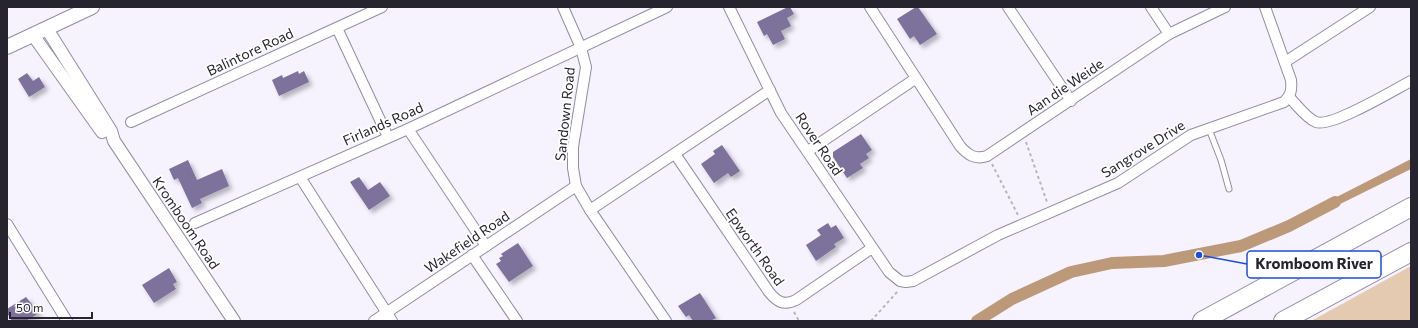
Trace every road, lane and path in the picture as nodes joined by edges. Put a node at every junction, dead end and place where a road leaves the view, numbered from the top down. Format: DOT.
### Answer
graph roads {
  1 [pos="92,7"];
  2 [pos="382,7"];
  3 [pos="563,7"];
  4 [pos="667,7"];
  5 [pos="729,7"];
  6 [pos="870,7"];
  7 [pos="1008,7"];
  8 [pos="1151,7"];
  9 [pos="1225,7"];
  10 [pos="1265,7"];
  11 [pos="1370,7"];
  12 [pos="337,28"];
  13 [pos="47,29"];
  14 [pos="1169,34"];
  15 [pos="33,35"];
  16 [pos="7,47"];
  17 [pos="581,48"];
  18 [pos="1285,62"];
  19 [pos="915,79"];
  20 [pos="1411,81"];
  21 [pos="770,90"];
  22 [pos="1289,97"];
  23 [pos="1071,101"];
  24 [pos="131,122"];
  25 [pos="1208,128"];
  26 [pos="408,129"];
  27 [pos="1023,132"];
  28 [pos="388,137"];
  29 [pos="114,141"];
  30 [pos="808,151"];
  31 [pos="675,154"];
  32 [pos="987,156"];
  33 [pos="300,177"];
  34 [pos="576,186"];
  35 [pos="1229,189"];
  36 [pos="1411,207"];
  37 [pos="590,210"];
  38 [pos="1050,213"];
  39 [pos="195,223"];
  40 [pos="7,224"];
  41 [pos="1022,225"];
  42 [pos="486,246"];
  43 [pos="872,248"];
  44 [pos="1411,252"];
  45 [pos="472,255"];
  46 [pos="906,282"];
  47 [pos="389,317"];
  48 [pos="67,321"];
  49 [pos="234,321"];
  50 [pos="374,321"];
  51 [pos="517,321"];
  52 [pos="666,321"];
  53 [pos="871,321"];
  54 [pos="1202,321"];
  55 [pos="1283,321"];
  1 -- 13 [label="main road"];
  2 -- 12 [label="street, Balintore Road"];
  3 -- 17 [label="street, Sandown Road"];
  4 -- 17 [label="street, Firlands Road"];
  5 -- 21 [label="street, Rover Road"];
  6 -- 19 [label="street"];
  7 -- 23 [label="street"];
  8 -- 14 [label="street"];
  9 -- 14 [label="street"];
  10 -- 18 [label="street"];
  11 -- 18 [label="street"];
  12 -- 24 [label="street, Balintore Road"];
  12 -- 28 [label="street"];
  13 -- 15 [label="main road"];
  13 -- 29 [label="street, Kromboom Road"];
  14 -- 23 [label="street, Aan die Weide"];
  15 -- 16 [label="main road"];
  15 -- 29 [label="street, Kromboom Road"];
  17 -- 26 [label="street, Firlands Road"];
  17 -- 34 [label="street, Sandown Road"];
  18 -- 22 [label="street"];
  19 -- 30 [label="street"];
  19 -- 32 [label="street, Aan die Weide"];
  20 -- 22 [label="street"];
  21 -- 30 [label="street, Rover Road"];
  21 -- 31 [label="street"];
  22 -- 25 [label="street, Sangrove Drive"];
  23 -- 27 [label="street, Aan die Weide"];
  25 -- 35 [label="lane"];
  25 -- 38 [label="street, Sangrove Drive"];
  26 -- 28 [label="street, Firlands Road"];
  26 -- 42 [label="street"];
  27 -- 32 [label="street, Aan die Weide"];
  27 -- 38 [label="path"];
  28 -- 33 [label="street, Firlands Road"];
  29 -- 49 [label="street, Kromboom Road"];
  30 -- 43 [label="street, Rover Road"];
  31 -- 37 [label="street"];
  31 -- 43 [label="street, Epworth Road"];
  32 -- 41 [label="path"];
  33 -- 39 [label="street, Firlands Road"];
  33 -- 47 [label="street"];
  34 -- 37 [label="street, Sandown Road"];
  34 -- 42 [label="street, Wakefield Road"];
  36 -- 54 [label="highway"];
  37 -- 52 [label="street, Sandown Road"];
  38 -- 41 [label="street, Sangrove Drive"];
  40 -- 48 [label="street"];
  41 -- 46 [label="street, Sangrove Drive"];
  42 -- 45 [label="street, Wakefield Road"];
  43 -- 46 [label="street, Rover Road"];
  44 -- 55 [label="highway"];
  45 -- 47 [label="street, Wakefield Road"];
  45 -- 51 [label="street"];
  46 -- 53 [label="path"];
  47 -- 50 [label="street, Wakefield Road"];
}
